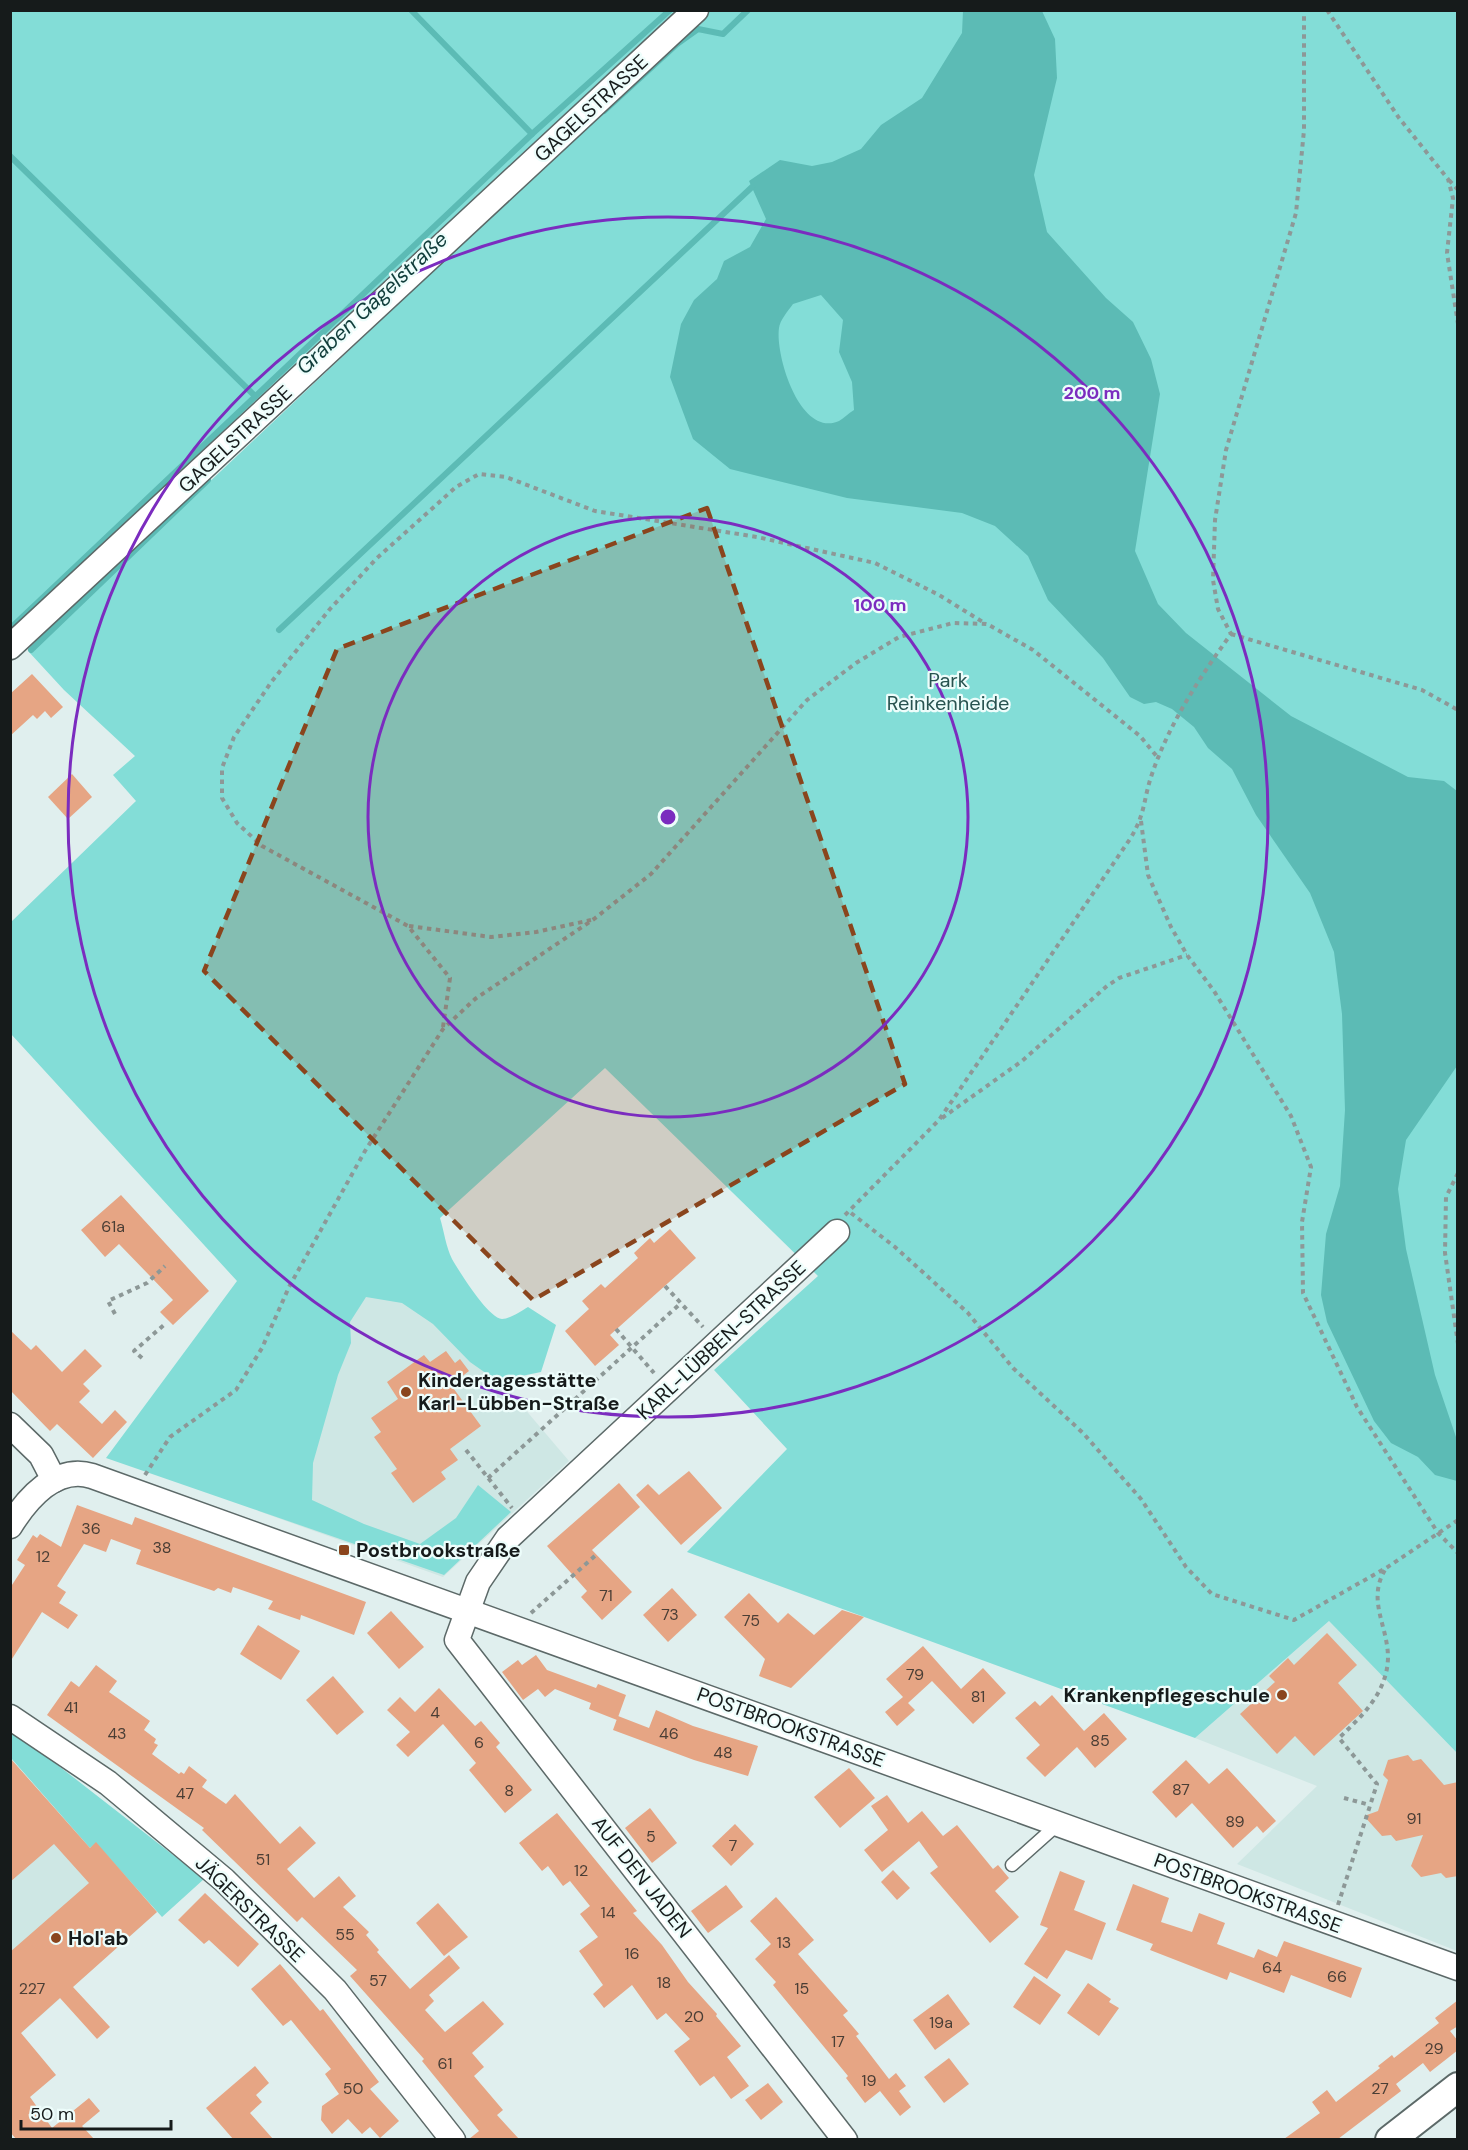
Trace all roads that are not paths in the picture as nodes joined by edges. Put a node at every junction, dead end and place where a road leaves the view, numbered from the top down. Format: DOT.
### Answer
graph roads {
  1 [pos="696,10"];
  2 [pos="10,647"];
  3 [pos="843,1221"];
  4 [pos="10,1425"];
  5 [pos="54,1480"];
  6 [pos="10,1526"];
  7 [pos="467,1610"];
  8 [pos="10,1717"];
  9 [pos="1058,1824"];
  10 [pos="1012,1865"];
  11 [pos="1458,1968"];
  12 [pos="1458,2087"];
  13 [pos="453,2139"];
  14 [pos="845,2139"];
  15 [pos="1390,2139"];
  1 -- 2 [label="street, GAGELSTRASSE"];
  3 -- 7 [label="street, KARL-LÜBBEN-STRASSE"];
  4 -- 5 [label="street"];
  5 -- 6 [label="street"];
  5 -- 7 [label="street, POSTBROOKSTRASSE"];
  7 -- 9 [label="street, POSTBROOKSTRASSE"];
  7 -- 14 [label="street, AUF DEN JADEN"];
  8 -- 13 [label="street, JÄGERSTRASSE"];
  9 -- 10 [label="lane"];
  9 -- 11 [label="street, POSTBROOKSTRASSE"];
  12 -- 15 [label="street"];
}
